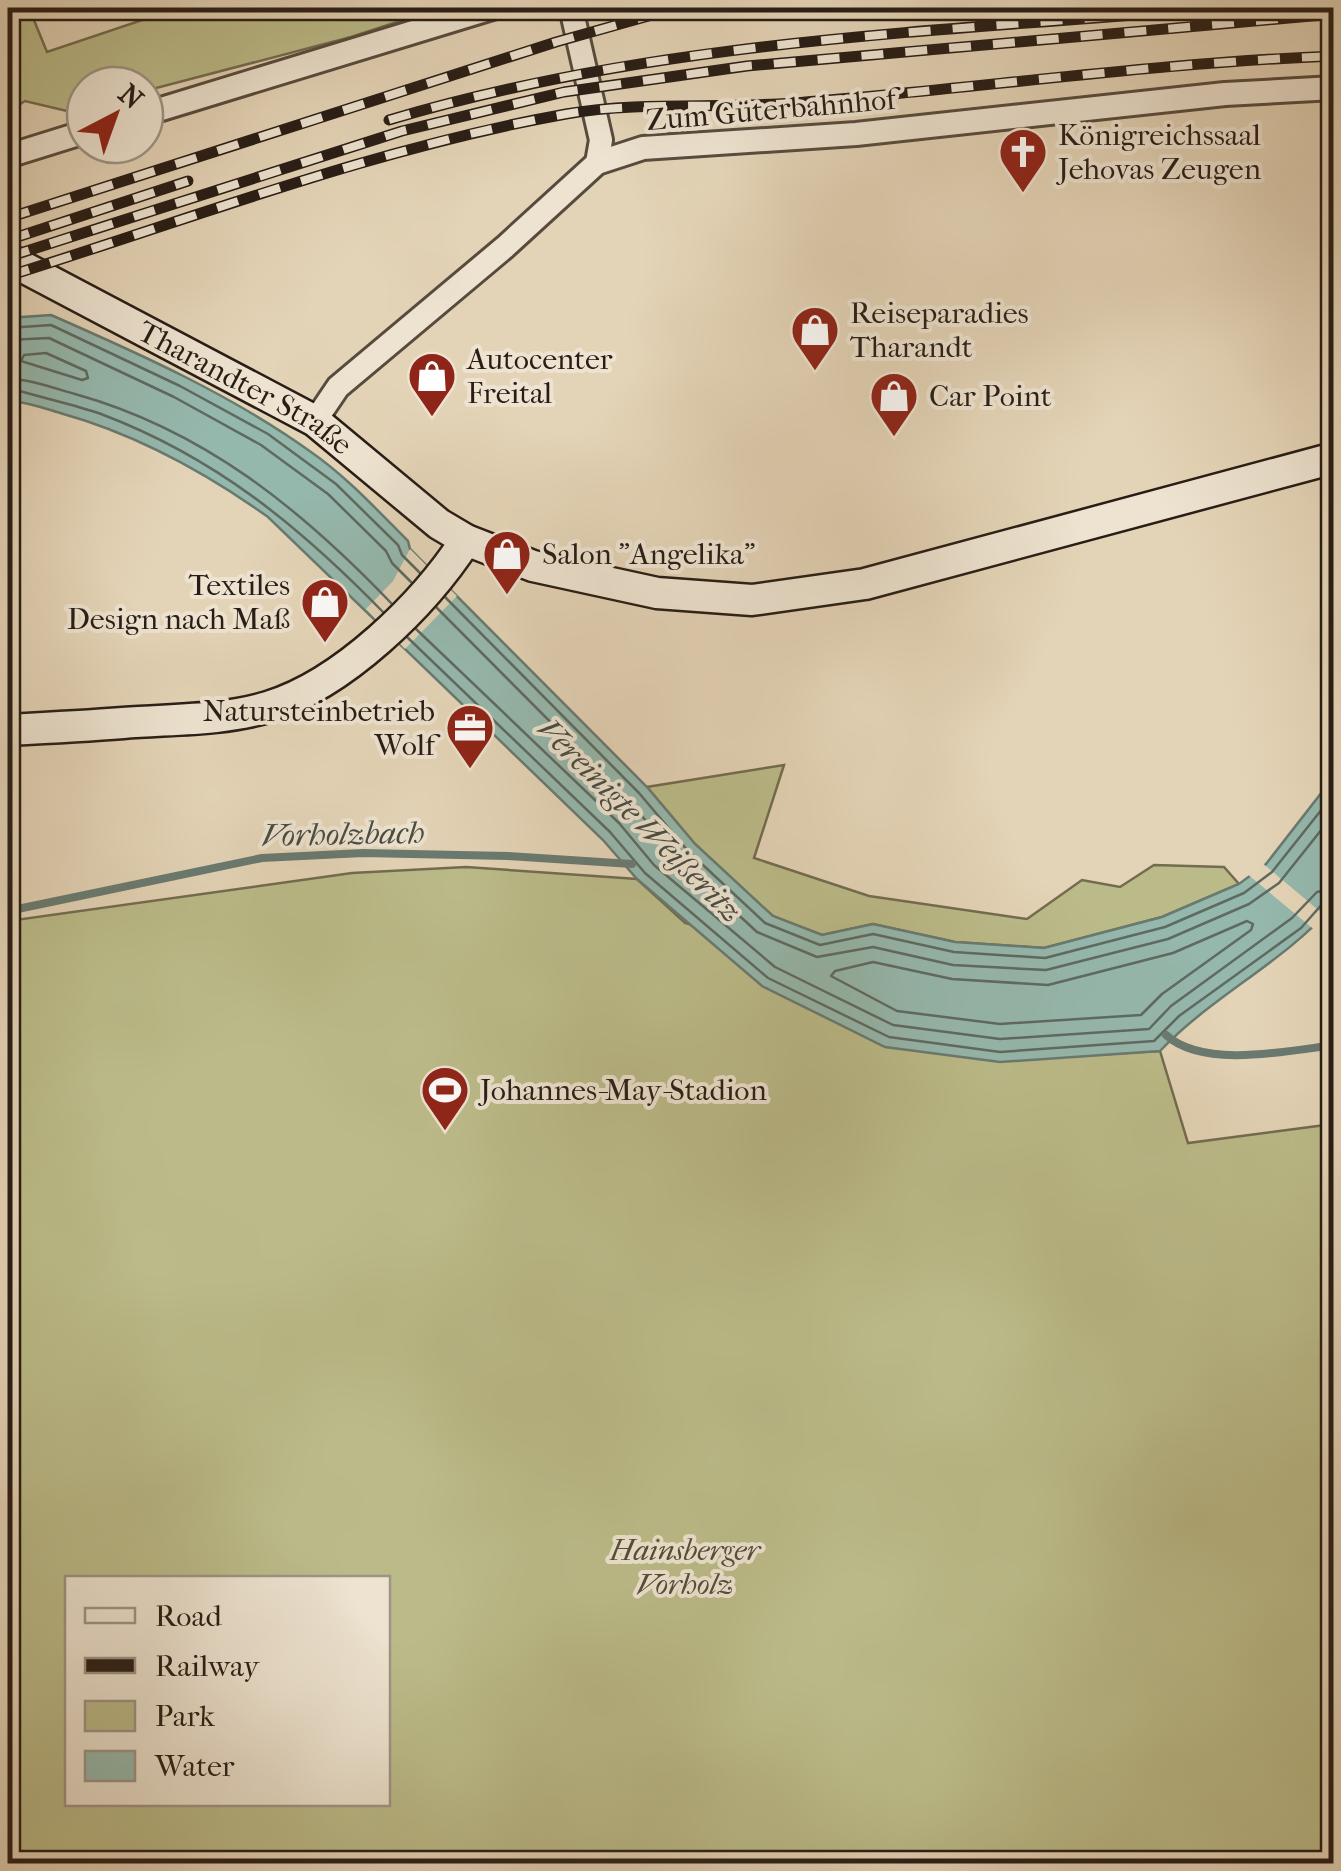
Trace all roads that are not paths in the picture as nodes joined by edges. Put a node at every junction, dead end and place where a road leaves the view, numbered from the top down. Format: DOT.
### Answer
graph roads {
  1 [pos="492,8"];
  2 [pos="570,8"];
  3 [pos="1334,88"];
  4 [pos="165,108"];
  5 [pos="65,138"];
  6 [pos="8,156"];
  7 [pos="596,163"];
  8 [pos="8,259"];
  9 [pos="315,421"];
  10 [pos="1334,458"];
  11 [pos="466,540"];
  12 [pos="8,730"];
  1 -- 4 [label="street"];
  2 -- 7 [label="street"];
  3 -- 7 [label="street, Zum Güterbahnhof"];
  5 -- 6 [label="street"];
  7 -- 9 [label="street, Zum Güterbahnhof"];
  8 -- 9 [label="main road, Tharandter Straße"];
  9 -- 11 [label="main road, Tharandter Straße"];
  10 -- 11 [label="main road, Tharandter Straße"];
  11 -- 12 [label="main road"];
}
